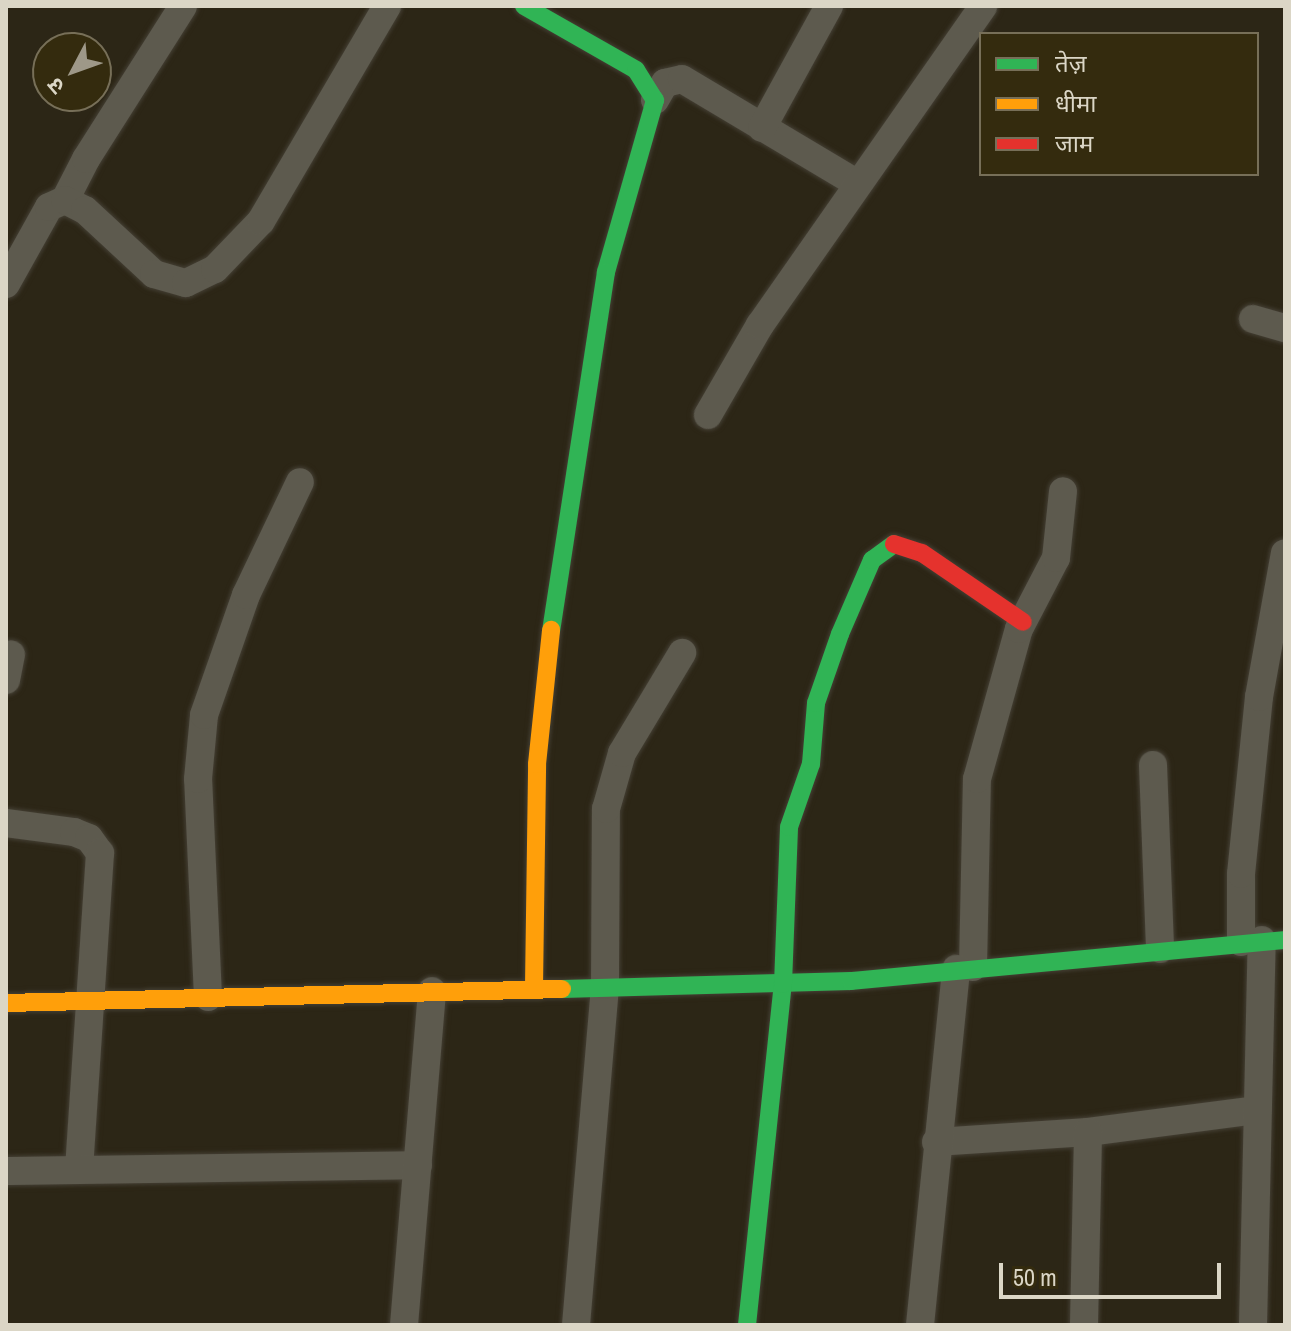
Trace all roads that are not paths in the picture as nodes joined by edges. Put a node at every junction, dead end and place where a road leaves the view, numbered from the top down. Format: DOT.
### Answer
graph roads {
  1 [pos="183,6"];
  2 [pos="387,6"];
  3 [pos="524,6"];
  4 [pos="829,6"];
  5 [pos="983,6"];
  6 [pos="655,100"];
  7 [pos="762,128"];
  8 [pos="855,182"];
  9 [pos="65,200"];
  10 [pos="6,284"];
  11 [pos="1253,319"];
  12 [pos="1285,328"];
  13 [pos="708,415"];
  14 [pos="300,482"];
  15 [pos="1063,491"];
  16 [pos="1284,564"];
  17 [pos="1023,622"];
  18 [pos="682,653"];
  19 [pos="1153,765"];
  20 [pos="6,823"];
  21 [pos="1262,941"];
  22 [pos="1160,949"];
  23 [pos="964,968"];
  24 [pos="783,984"];
  25 [pos="605,985"];
  26 [pos="534,987"];
  27 [pos="432,991"];
  28 [pos="208,997"];
  29 [pos="87,1000"];
  30 [pos="6,1003"];
  31 [pos="1258,1110"];
  32 [pos="1088,1132"];
  33 [pos="936,1142"];
  34 [pos="418,1165"];
  35 [pos="79,1168"];
  36 [pos="6,1171"];
  37 [pos="404,1325"];
  38 [pos="576,1325"];
  39 [pos="747,1325"];
  40 [pos="920,1325"];
  41 [pos="1084,1325"];
  42 [pos="1253,1325"];
  1 -- 9 [label="street"];
  2 -- 9 [label="street"];
  3 -- 6 [label="street"];
  4 -- 7 [label="street"];
  5 -- 8 [label="street"];
  6 -- 7 [label="street"];
  6 -- 26 [label="street"];
  7 -- 8 [label="street"];
  8 -- 13 [label="street"];
  9 -- 10 [label="street"];
  11 -- 12 [label="street"];
  14 -- 28 [label="street"];
  15 -- 17 [label="street"];
  16 -- 21 [label="street"];
  17 -- 23 [label="street"];
  17 -- 24 [label="street"];
  18 -- 25 [label="street"];
  19 -- 22 [label="street"];
  20 -- 29 [label="street"];
  21 -- 22 [label="street"];
  21 -- 31 [label="street"];
  22 -- 23 [label="street"];
  23 -- 24 [label="street"];
  23 -- 33 [label="street"];
  24 -- 25 [label="street"];
  24 -- 39 [label="street"];
  25 -- 26 [label="street"];
  25 -- 38 [label="street"];
  26 -- 27 [label="street"];
  27 -- 28 [label="street"];
  27 -- 34 [label="street"];
  28 -- 29 [label="street"];
  29 -- 30 [label="street"];
  29 -- 35 [label="street"];
  31 -- 32 [label="street"];
  31 -- 42 [label="street"];
  32 -- 33 [label="street"];
  32 -- 41 [label="street"];
  33 -- 40 [label="street"];
  34 -- 35 [label="street"];
  34 -- 37 [label="street"];
  35 -- 36 [label="street"];
}
